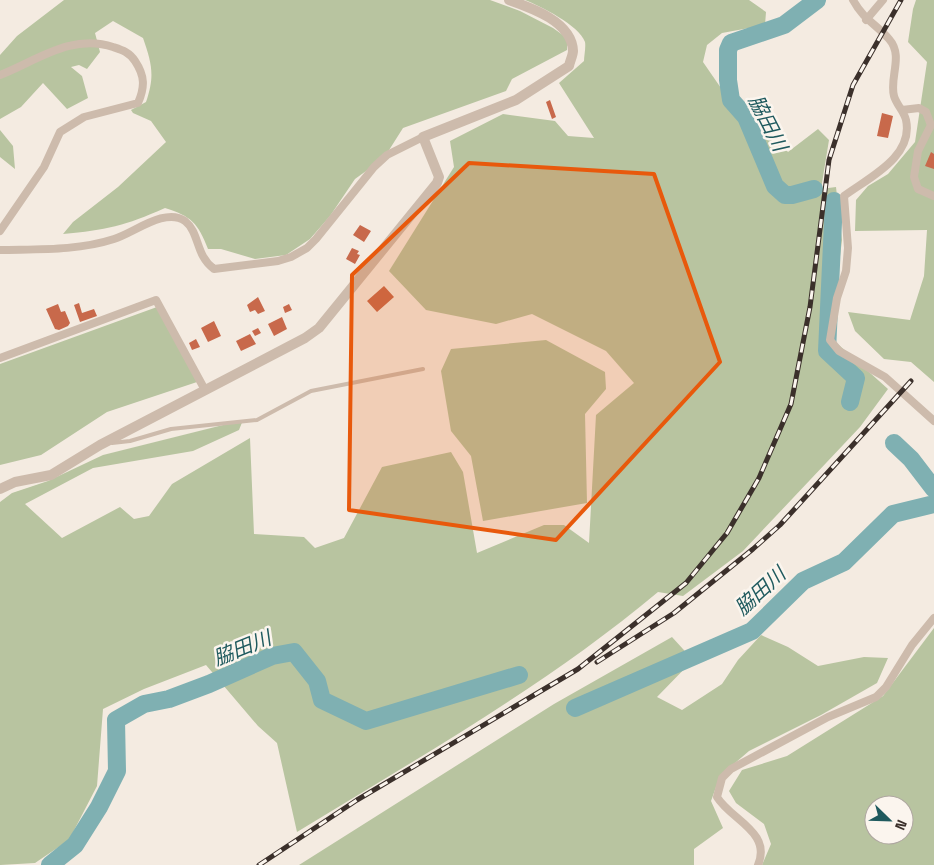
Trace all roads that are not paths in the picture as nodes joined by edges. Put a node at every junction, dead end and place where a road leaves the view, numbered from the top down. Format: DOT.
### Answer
graph roads {
  1 [pos="509,0"];
  2 [pos="853,0"];
  3 [pos="883,0"];
  4 [pos="866,20"];
  5 [pos="0,76"];
  6 [pos="902,110"];
  7 [pos="423,137"];
  8 [pos="934,196"];
  9 [pos="0,231"];
  10 [pos="0,250"];
  11 [pos="0,358"];
  12 [pos="423,369"];
  13 [pos="205,390"];
  14 [pos="934,422"];
  15 [pos="100,445"];
  16 [pos="0,488"];
  17 [pos="934,618"];
  18 [pos="758,865"];
  1 -- 7 [label="street"];
  2 -- 4 [label="street"];
  3 -- 4 [label="street"];
  4 -- 6 [label="street"];
  5 -- 9 [label="street"];
  6 -- 8 [label="street"];
  6 -- 14 [label="street"];
  7 -- 10 [label="street"];
  7 -- 13 [label="street"];
  11 -- 13 [label="street"];
  12 -- 15 [label="lane"];
  13 -- 15 [label="street"];
  15 -- 16 [label="street"];
  17 -- 18 [label="street"];
}
